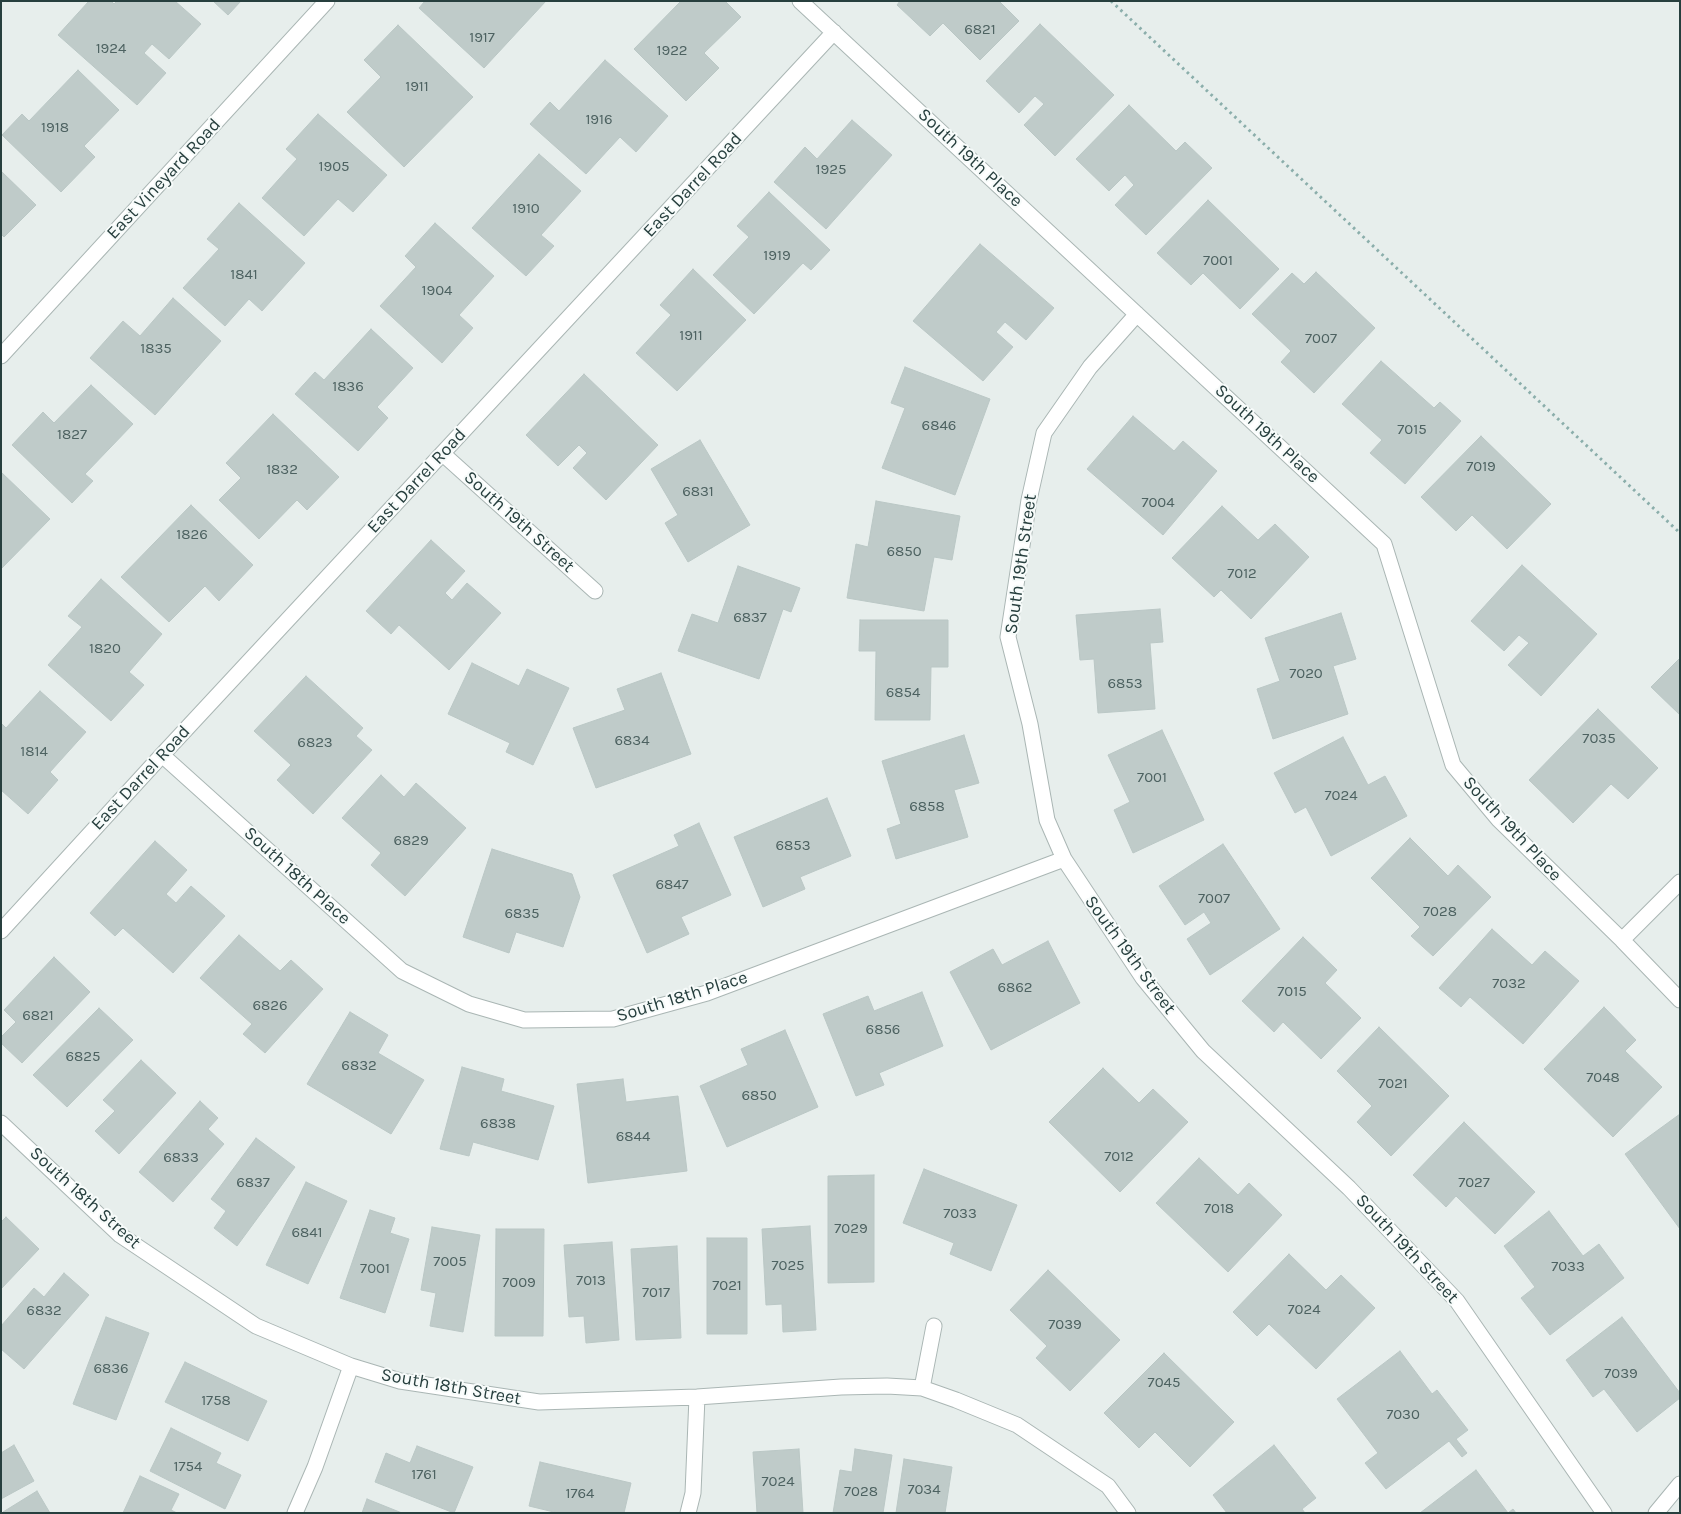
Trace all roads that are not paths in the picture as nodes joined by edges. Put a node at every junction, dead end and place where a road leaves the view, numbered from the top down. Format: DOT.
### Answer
graph roads {
  1 [pos="327,1"];
  2 [pos="800,1"];
  3 [pos="834,32"];
  4 [pos="1138,314"];
  5 [pos="1,356"];
  6 [pos="443,454"];
  7 [pos="595,591"];
  8 [pos="162,755"];
  9 [pos="1064,860"];
  10 [pos="1680,882"];
  11 [pos="1,931"];
  12 [pos="1622,940"];
  13 [pos="1680,1000"];
  14 [pos="1,1122"];
  15 [pos="934,1326"];
  16 [pos="351,1366"];
  17 [pos="922,1388"];
  18 [pos="697,1397"];
  19 [pos="1680,1484"];
  20 [pos="295,1513"];
  21 [pos="688,1513"];
  22 [pos="1128,1513"];
  23 [pos="1604,1513"];
  24 [pos="1656,1513"];
  1 -- 5 [label="street, East Vineyard Road"];
  2 -- 3 [label="street, South 19th Place"];
  3 -- 4 [label="street, South 19th Place"];
  3 -- 6 [label="street, East Darrel Road"];
  4 -- 9 [label="street, South 19th Street"];
  4 -- 12 [label="street, South 19th Place"];
  6 -- 7 [label="street, South 19th Street"];
  6 -- 8 [label="street, East Darrel Road"];
  8 -- 9 [label="street, South 18th Place"];
  8 -- 11 [label="street, East Darrel Road"];
  9 -- 23 [label="street, South 19th Street"];
  10 -- 12 [label="street"];
  12 -- 13 [label="street, South 19th Place"];
  14 -- 16 [label="street, South 18th Street"];
  15 -- 17 [label="street"];
  16 -- 18 [label="street, South 18th Street"];
  16 -- 20 [label="street"];
  17 -- 18 [label="street, South 18th Street"];
  17 -- 22 [label="street, South 18th Street"];
  18 -- 21 [label="street"];
  19 -- 24 [label="street"];
}
